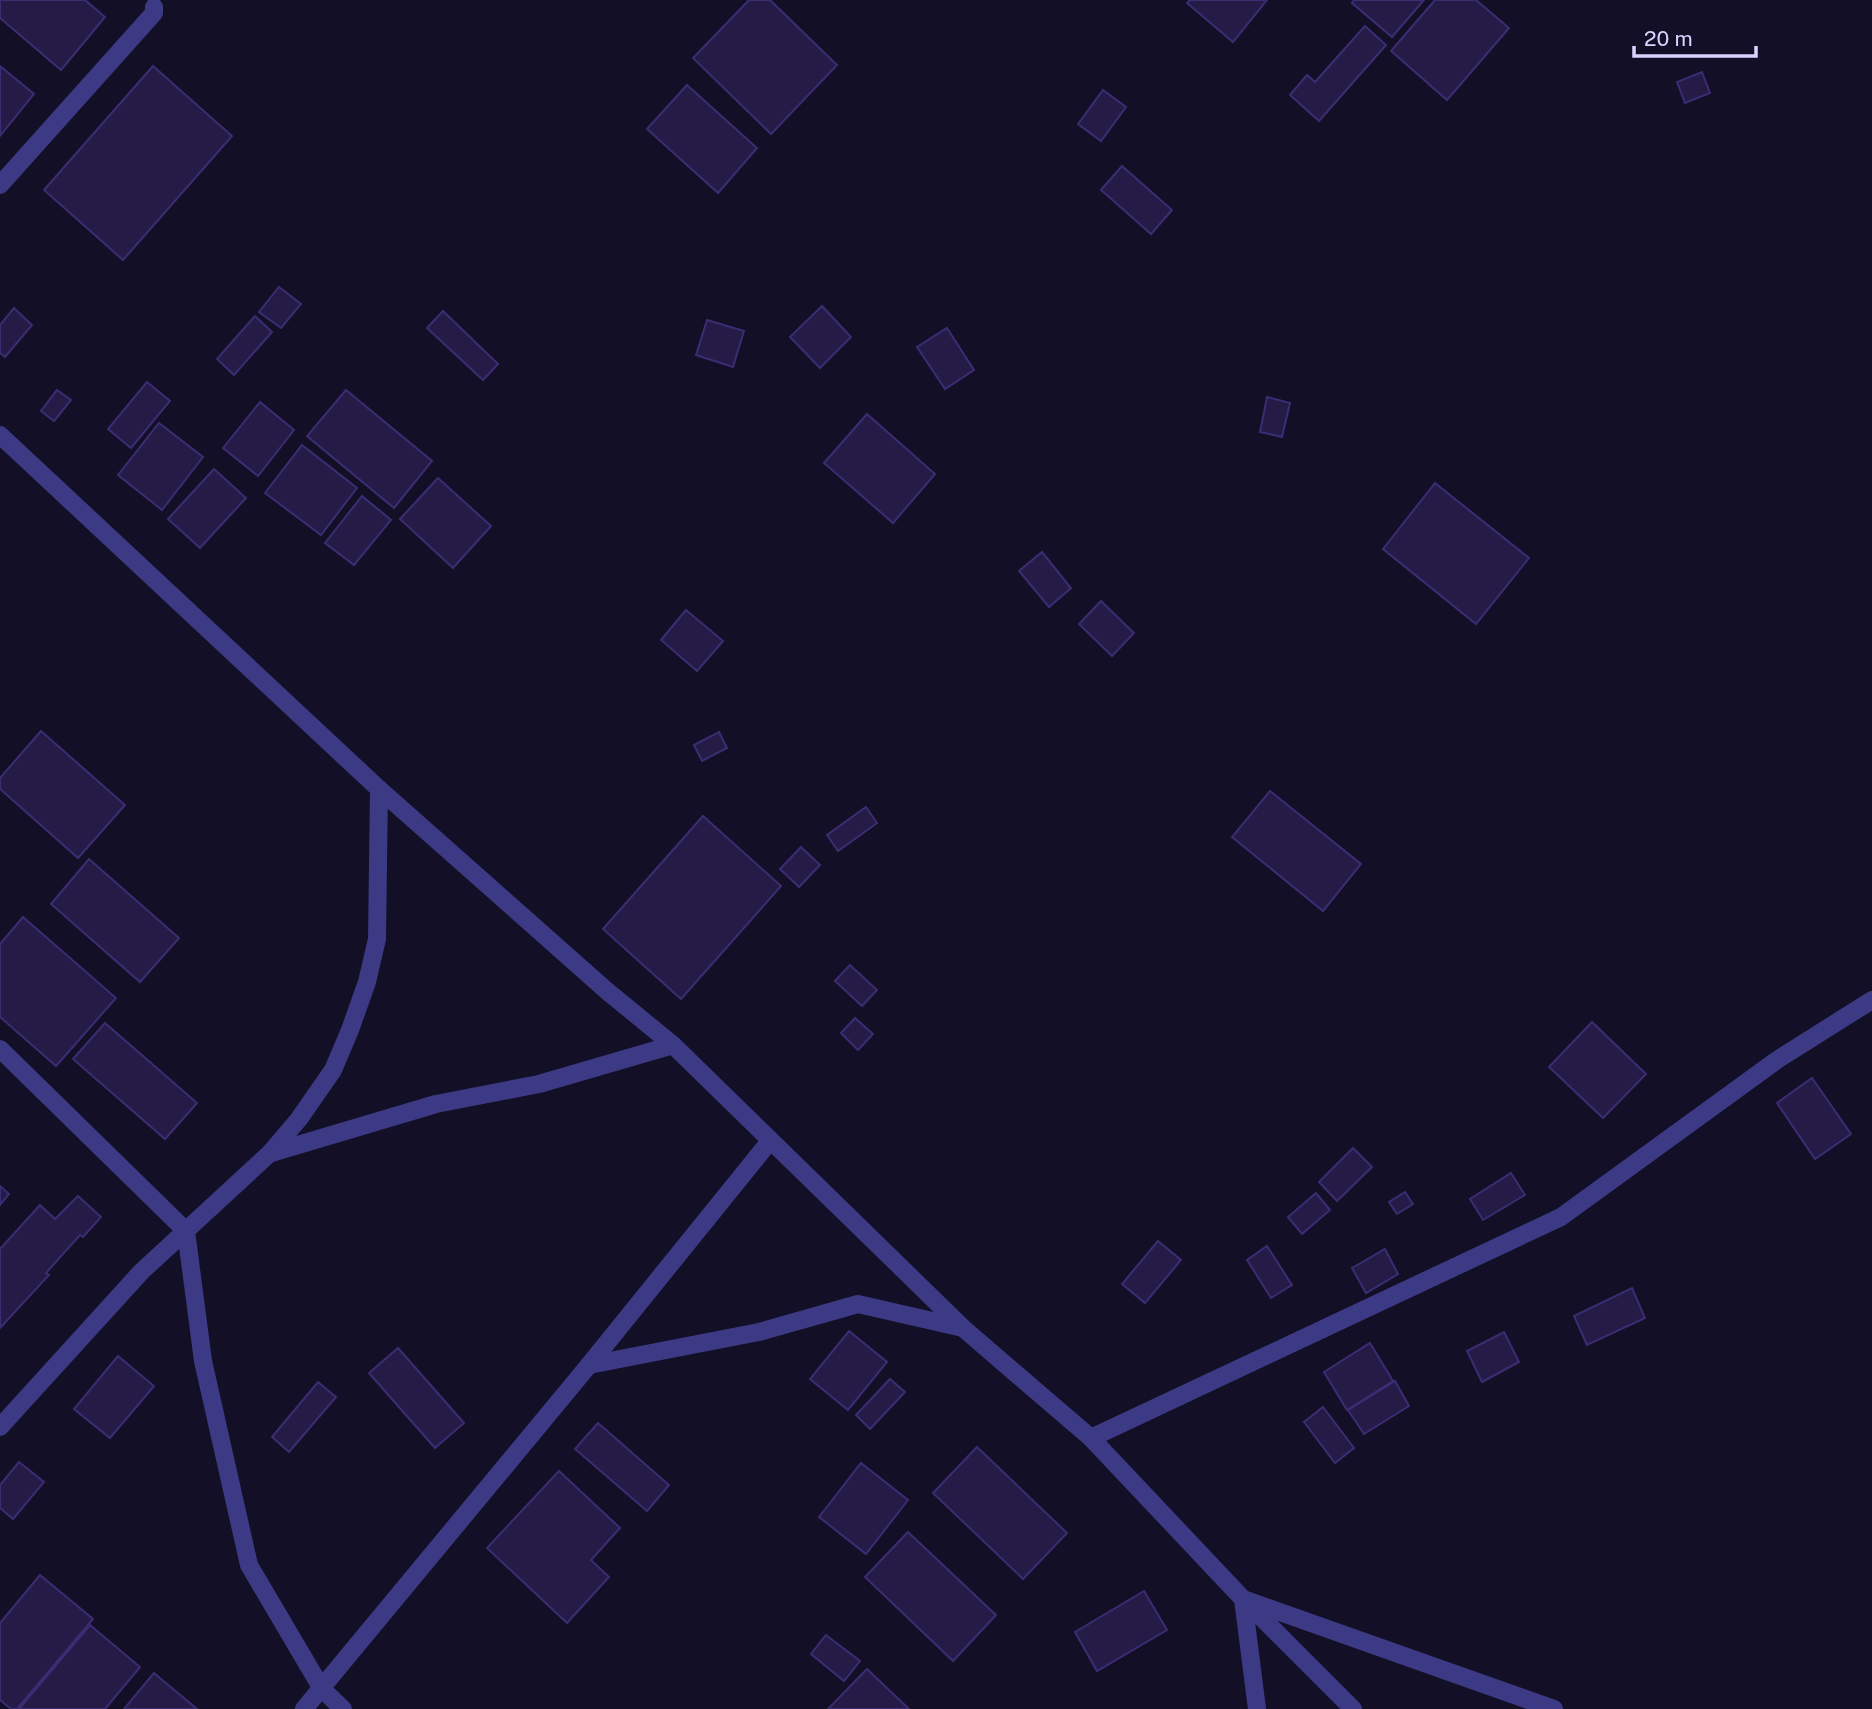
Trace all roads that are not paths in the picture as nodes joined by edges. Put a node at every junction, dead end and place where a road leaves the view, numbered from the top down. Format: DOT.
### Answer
graph roads {
  1 [pos="154,6"];
  2 [pos="0,185"];
  3 [pos="0,435"];
  4 [pos="379,789"];
  5 [pos="1872,1000"];
  6 [pos="673,1045"];
  7 [pos="0,1049"];
  8 [pos="770,1141"];
  9 [pos="270,1153"];
  10 [pos="187,1231"];
  11 [pos="963,1328"];
  12 [pos="589,1365"];
  13 [pos="0,1427"];
  14 [pos="1091,1438"];
  15 [pos="1242,1599"];
  16 [pos="322,1689"];
  17 [pos="304,1709"];
  18 [pos="343,1709"];
  19 [pos="1257,1709"];
  20 [pos="1353,1709"];
  21 [pos="1554,1709"];
  1 -- 2 [label="street"];
  3 -- 4 [label="street"];
  4 -- 6 [label="street"];
  4 -- 9 [label="street"];
  5 -- 14 [label="street"];
  6 -- 8 [label="street"];
  6 -- 9 [label="street"];
  7 -- 10 [label="street"];
  8 -- 11 [label="street"];
  8 -- 12 [label="street"];
  9 -- 10 [label="street"];
  10 -- 13 [label="street"];
  10 -- 16 [label="street"];
  11 -- 12 [label="street"];
  11 -- 14 [label="street"];
  12 -- 16 [label="street"];
  14 -- 15 [label="street"];
  15 -- 19 [label="street"];
  15 -- 20 [label="street"];
  15 -- 21 [label="street"];
  16 -- 17 [label="street"];
  16 -- 18 [label="street"];
}
